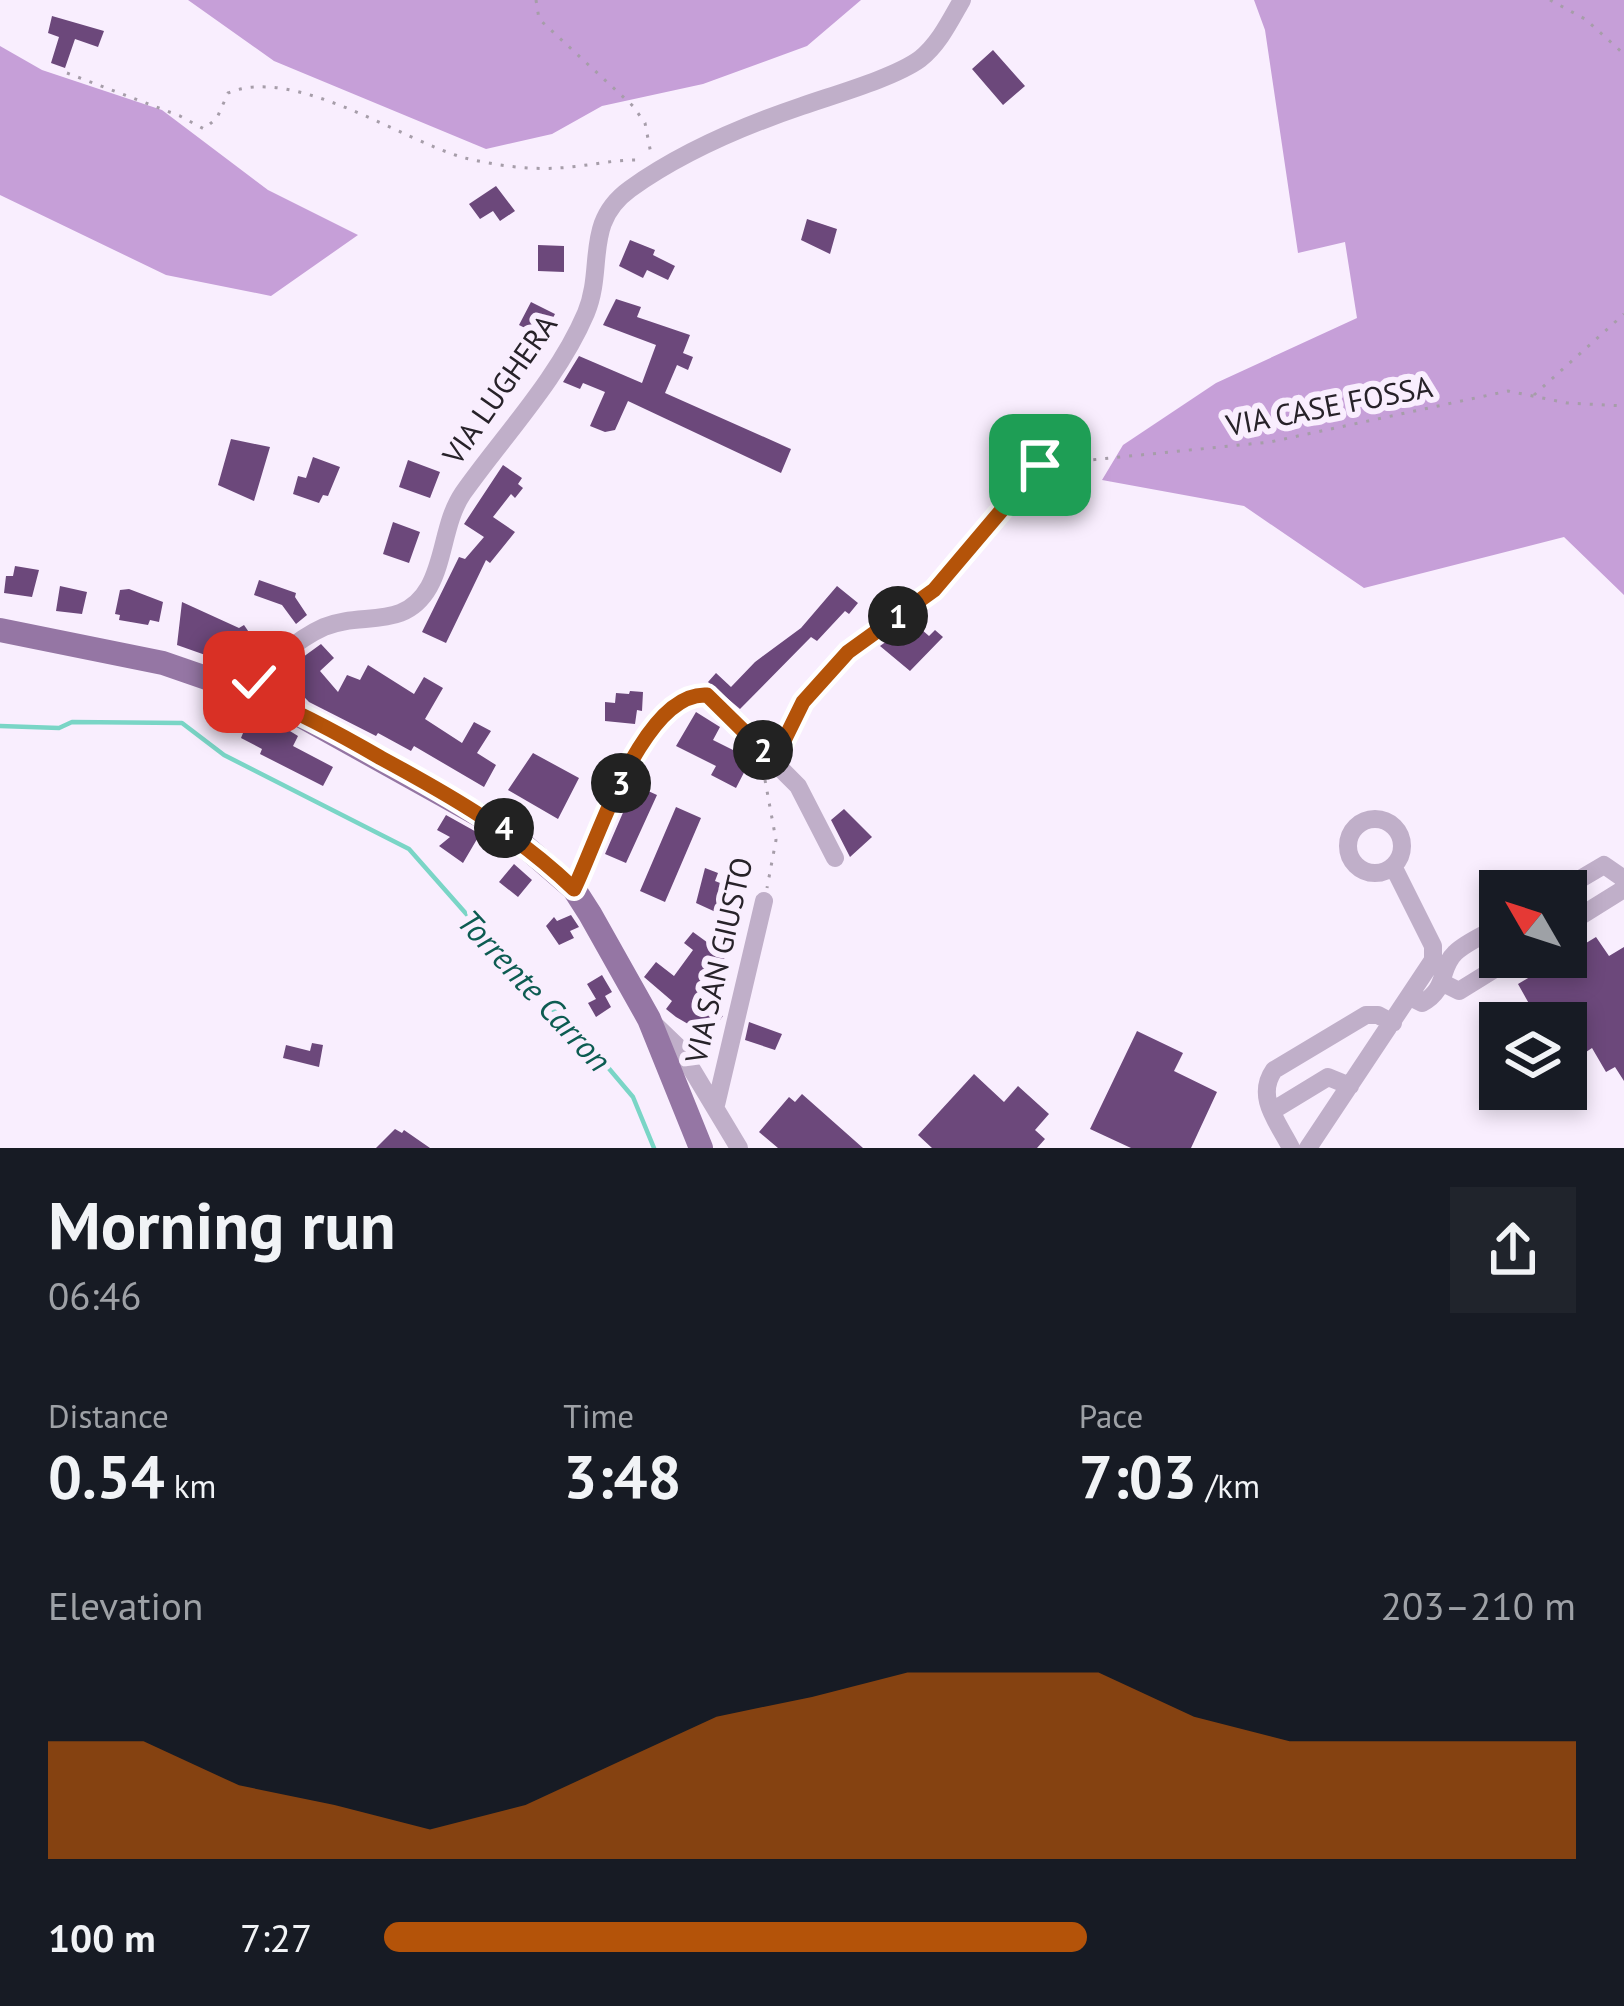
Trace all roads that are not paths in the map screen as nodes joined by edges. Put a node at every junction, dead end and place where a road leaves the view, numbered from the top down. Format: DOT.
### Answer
graph roads {
  1 [pos="962,0"];
  2 [pos="934,590"];
  3 [pos="0,629"];
  4 [pos="247,691"];
  5 [pos="774,761"];
  6 [pos="835,858"];
  7 [pos="1394,866"];
  8 [pos="1587,875"];
  9 [pos="1624,879"];
  10 [pos="574,889"];
  11 [pos="1624,890"];
  12 [pos="764,901"];
  13 [pos="1587,912"];
  14 [pos="1479,938"];
  15 [pos="1480,978"];
  16 [pos="1443,983"];
  17 [pos="1410,997"];
  18 [pos="649,1019"];
  19 [pos="1393,1023"];
  20 [pos="1317,1084"];
  21 [pos="1350,1086"];
  22 [pos="716,1105"];
  23 [pos="1272,1111"];
  24 [pos="1287,1141"];
  25 [pos="701,1148"];
  26 [pos="739,1148"];
  27 [pos="1309,1148"];
  1 -- 4 [label="street, VIA LUGHERA"];
  2 -- 5 [label="street"];
  3 -- 4 [label="main road"];
  4 -- 10 [label="main road"];
  5 -- 6 [label="street"];
  5 -- 10 [label="street"];
  7 -- 17 [label="street"];
  8 -- 9 [label="street"];
  10 -- 18 [label="main road"];
  11 -- 13 [label="street"];
  12 -- 22 [label="street, VIA SAN GIUSTO"];
  14 -- 16 [label="street"];
  15 -- 16 [label="street"];
  16 -- 17 [label="street"];
  17 -- 19 [label="street"];
  18 -- 22 [label="street"];
  18 -- 25 [label="main road"];
  19 -- 21 [label="street"];
  19 -- 23 [label="street"];
  20 -- 21 [label="street"];
  20 -- 23 [label="street"];
  20 -- 24 [label="street"];
  21 -- 27 [label="street"];
  22 -- 26 [label="street"];
  23 -- 24 [label="street"];
}
